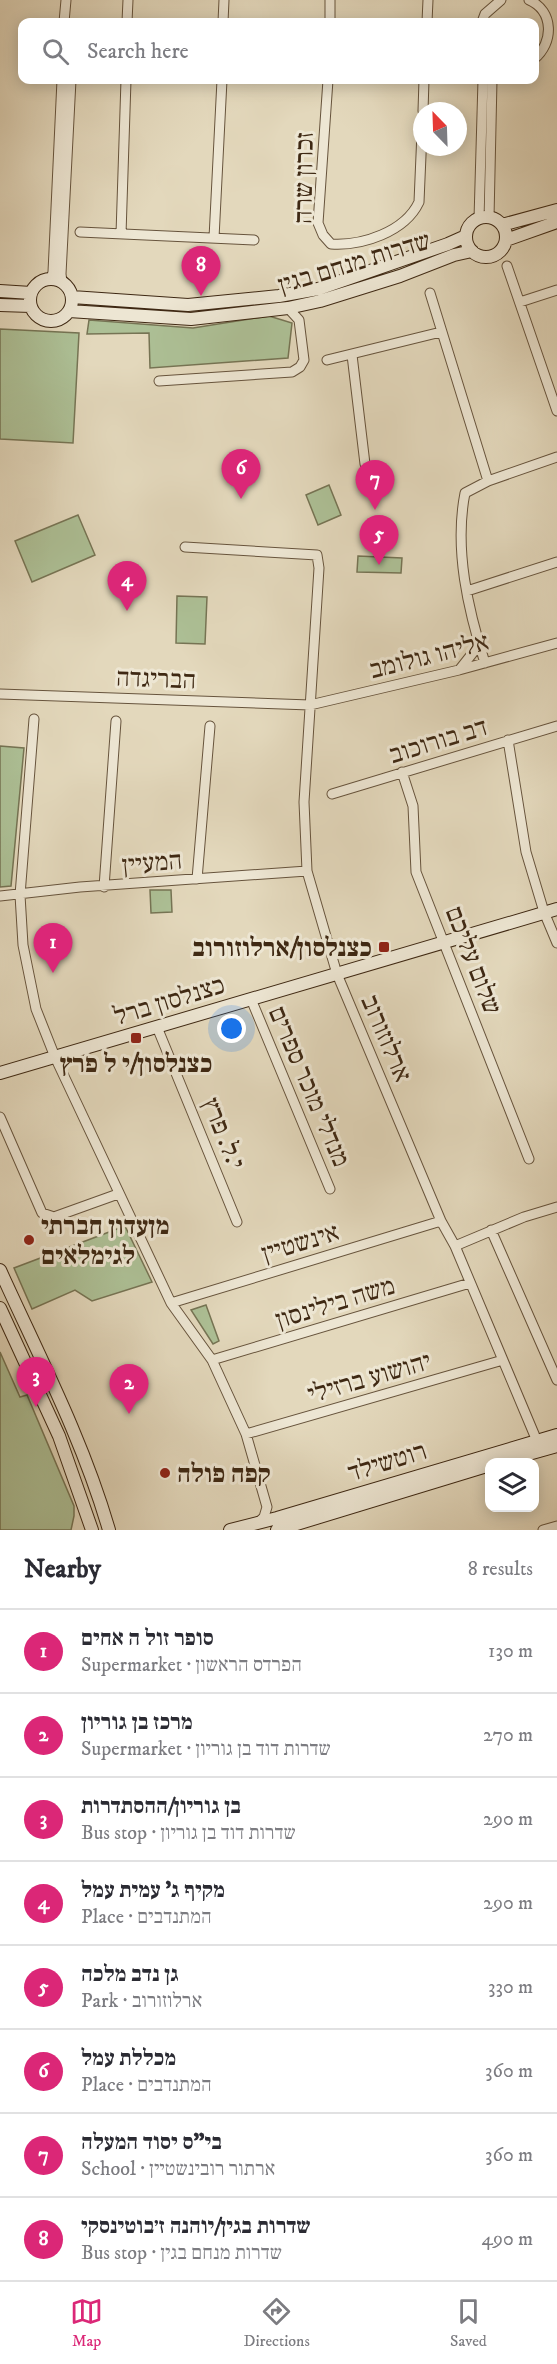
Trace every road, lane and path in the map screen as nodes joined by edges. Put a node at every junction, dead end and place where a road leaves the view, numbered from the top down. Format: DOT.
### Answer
graph roads {
  1 [pos="66,0"];
  2 [pos="128,0"];
  3 [pos="224,0"];
  4 [pos="330,0"];
  5 [pos="428,0"];
  6 [pos="501,0"];
  7 [pos="529,0"];
  8 [pos="64,18"];
  9 [pos="127,18"];
  10 [pos="223,18"];
  11 [pos="330,18"];
  12 [pos="427,18"];
  13 [pos="484,18"];
  14 [pos="539,55"];
  15 [pos="62,84"];
  16 [pos="71,84"];
  17 [pos="126,84"];
  18 [pos="222,84"];
  19 [pos="328,84"];
  20 [pos="424,84"];
  21 [pos="483,84"];
  22 [pos="492,84"];
  23 [pos="423,102"];
  24 [pos="421,156"];
  25 [pos="557,210"];
  26 [pos="484,218"];
  27 [pos="557,222"];
  28 [pos="502,225"];
  29 [pos="80,232"];
  30 [pos="121,234"];
  31 [pos="466,236"];
  32 [pos="214,238"];
  33 [pos="254,240"];
  34 [pos="506,240"];
  35 [pos="472,251"];
  36 [pos="507,266"];
  37 [pos="57,280"];
  38 [pos="557,290"];
  39 [pos="0,291"];
  40 [pos="430,293"];
  41 [pos="72,297"];
  42 [pos="31,300"];
  43 [pos="520,302"];
  44 [pos="306,304"];
  45 [pos="0,305"];
  46 [pos="288,308"];
  47 [pos="69,311"];
  48 [pos="298,320"];
  49 [pos="441,332"];
  50 [pos="426,336"];
  51 [pos="445,346"];
  52 [pos="352,354"];
  53 [pos="327,360"];
  54 [pos="159,381"];
  55 [pos="557,411"];
  56 [pos="557,458"];
  57 [pos="365,464"];
  58 [pos="488,481"];
  59 [pos="185,547"];
  60 [pos="557,562"];
  61 [pos="467,591"];
  62 [pos="557,643"];
  63 [pos="479,645"];
  64 [pos="485,663"];
  65 [pos="459,670"];
  66 [pos="0,694"];
  67 [pos="310,705"];
  68 [pos="34,719"];
  69 [pos="116,721"];
  70 [pos="210,726"];
  71 [pos="557,726"];
  72 [pos="508,740"];
  73 [pos="402,772"];
  74 [pos="332,794"];
  75 [pos="308,871"];
  76 [pos="197,879"];
  77 [pos="104,887"];
  78 [pos="20,895"];
  79 [pos="0,896"];
  80 [pos="557,909"];
  81 [pos="544,912"];
  82 [pos="444,943"];
  83 [pos="557,943"];
  84 [pos="337,974"];
  85 [pos="251,999"];
  86 [pos="157,1027"];
  87 [pos="55,1057"];
  88 [pos="0,1073"];
  89 [pos="0,1117"];
  90 [pos="529,1159"];
  91 [pos="330,1189"];
  92 [pos="118,1194"];
  93 [pos="557,1207"];
  94 [pos="441,1221"];
  95 [pos="237,1222"];
  96 [pos="491,1230"];
  97 [pos="455,1246"];
  98 [pos="0,1270"];
  99 [pos="470,1283"];
  100 [pos="171,1303"];
  101 [pos="0,1308"];
  102 [pos="212,1360"];
  103 [pos="503,1360"];
  104 [pos="557,1380"];
  105 [pos="246,1434"];
  106 [pos="557,1435"];
  107 [pos="537,1441"];
  108 [pos="557,1446"];
  109 [pos="514,1458"];
  110 [pos="485,1467"];
  111 [pos="83,1503"];
  112 [pos="104,1513"];
  113 [pos="256,1524"];
  114 [pos="557,1526"];
  115 [pos="84,1530"];
  116 [pos="92,1530"];
  117 [pos="109,1530"];
  118 [pos="118,1530"];
  119 [pos="230,1530"];
  120 [pos="277,1530"];
  121 [pos="543,1530"];
  1 -- 8 [label="street"];
  2 -- 9 [label="street"];
  3 -- 10 [label="street"];
  4 -- 11 [label="street"];
  5 -- 12 [label="street"];
  6 -- 13 [label="street"];
  7 -- 14 [label="street"];
  15 -- 37 [label="street"];
  16 -- 37 [label="street"];
  17 -- 30 [label="street"];
  18 -- 32 [label="street"];
  19 -- 24 [label="street, זכרון שרה"];
  20 -- 23 [label="street"];
  21 -- 26 [label="street"];
  22 -- 26 [label="street"];
  25 -- 28 [label="street"];
  26 -- 28 [label="street"];
  26 -- 31 [label="street"];
  27 -- 34 [label="street"];
  28 -- 34 [label="street"];
  29 -- 30 [label="street"];
  30 -- 32 [label="street"];
  31 -- 35 [label="street"];
  31 -- 41 [label="street, שדרות מנחם בגין"];
  32 -- 33 [label="street"];
  34 -- 35 [label="street"];
  35 -- 44 [label="street, שדרות מנחם בגין"];
  36 -- 43 [label="street"];
  37 -- 41 [label="street"];
  37 -- 42 [label="street"];
  38 -- 43 [label="street"];
  39 -- 42 [label="street"];
  40 -- 49 [label="street"];
  41 -- 47 [label="street"];
  42 -- 45 [label="street"];
  42 -- 47 [label="street"];
  43 -- 55 [label="street"];
  44 -- 46 [label="street, שדרות מנחם בגין"];
  44 -- 48 [label="street"];
  46 -- 47 [label="street, שדרות מנחם בגין"];
  46 -- 48 [label="street"];
  48 -- 54 [label="street"];
  49 -- 50 [label="street"];
  49 -- 51 [label="street"];
  50 -- 51 [label="street"];
  50 -- 52 [label="street"];
  51 -- 58 [label="street"];
  52 -- 53 [label="street"];
  52 -- 57 [label="street"];
  56 -- 58 [label="street"];
  58 -- 61 [label="street"];
  59 -- 67 [label="street, ארלוזורוב"];
  60 -- 61 [label="street"];
  61 -- 63 [label="street"];
  62 -- 64 [label="street, אליהו גולומב"];
  63 -- 64 [label="street"];
  63 -- 65 [label="street"];
  64 -- 65 [label="street, אליהו גולומב"];
  65 -- 67 [label="street, אליהו גולומב"];
  66 -- 67 [label="street, הבריגדה"];
  67 -- 75 [label="street, ארלוזורוב"];
  68 -- 78 [label="street"];
  69 -- 77 [label="street"];
  70 -- 76 [label="street"];
  71 -- 72 [label="street, דב בורוכוב"];
  72 -- 73 [label="street, דב בורוכוב"];
  72 -- 81 [label="street"];
  73 -- 74 [label="street, דב בורוכוב"];
  73 -- 82 [label="street, שלום עליכם"];
  75 -- 76 [label="street, המעיין"];
  75 -- 84 [label="street, ארלוזורוב"];
  76 -- 77 [label="street, המעיין"];
  77 -- 78 [label="street, המעיין"];
  78 -- 79 [label="street, המעיין"];
  78 -- 87 [label="street"];
  80 -- 81 [label="street, כצנלסון ברל"];
  81 -- 82 [label="street, כצנלסון ברל"];
  81 -- 83 [label="street"];
  82 -- 84 [label="street, כצנלסון ברל"];
  82 -- 90 [label="street, שלום עליכם"];
  84 -- 85 [label="street, כצנלסון ברל"];
  84 -- 94 [label="street, ארלוזורוב"];
  85 -- 86 [label="street, כצנלסון ברל"];
  85 -- 91 [label="street, מנדלי מוכר ספרים"];
  86 -- 87 [label="street, כצנלסון ברל"];
  86 -- 95 [label="street, י.ל. פרץ"];
  87 -- 88 [label="street, כצנלסון ברל"];
  87 -- 92 [label="street"];
  89 -- 92 [label="street"];
  92 -- 100 [label="street"];
  93 -- 96 [label="street"];
  94 -- 97 [label="street, ארלוזורוב"];
  94 -- 100 [label="street, אינשטיין"];
  96 -- 97 [label="street"];
  96 -- 104 [label="street"];
  97 -- 99 [label="street, ארלוזורוב"];
  98 -- 112 [label="street"];
  99 -- 102 [label="street, משה בילינסון"];
  99 -- 103 [label="street, ארלוזורוב"];
  100 -- 102 [label="street"];
  101 -- 111 [label="street"];
  102 -- 105 [label="street"];
  103 -- 105 [label="street, יהושוע ברזילי"];
  103 -- 107 [label="street, ארלוזורוב"];
  105 -- 113 [label="street"];
  106 -- 107 [label="street, רוטשילד"];
  107 -- 113 [label="street, רוטשילד"];
  108 -- 109 [label="street"];
  110 -- 120 [label="street, רוטשילד"];
  111 -- 115 [label="street"];
  111 -- 116 [label="street"];
  112 -- 117 [label="street"];
  112 -- 118 [label="street"];
  113 -- 119 [label="street, רוטשילד"];
  114 -- 121 [label="street"];
}
